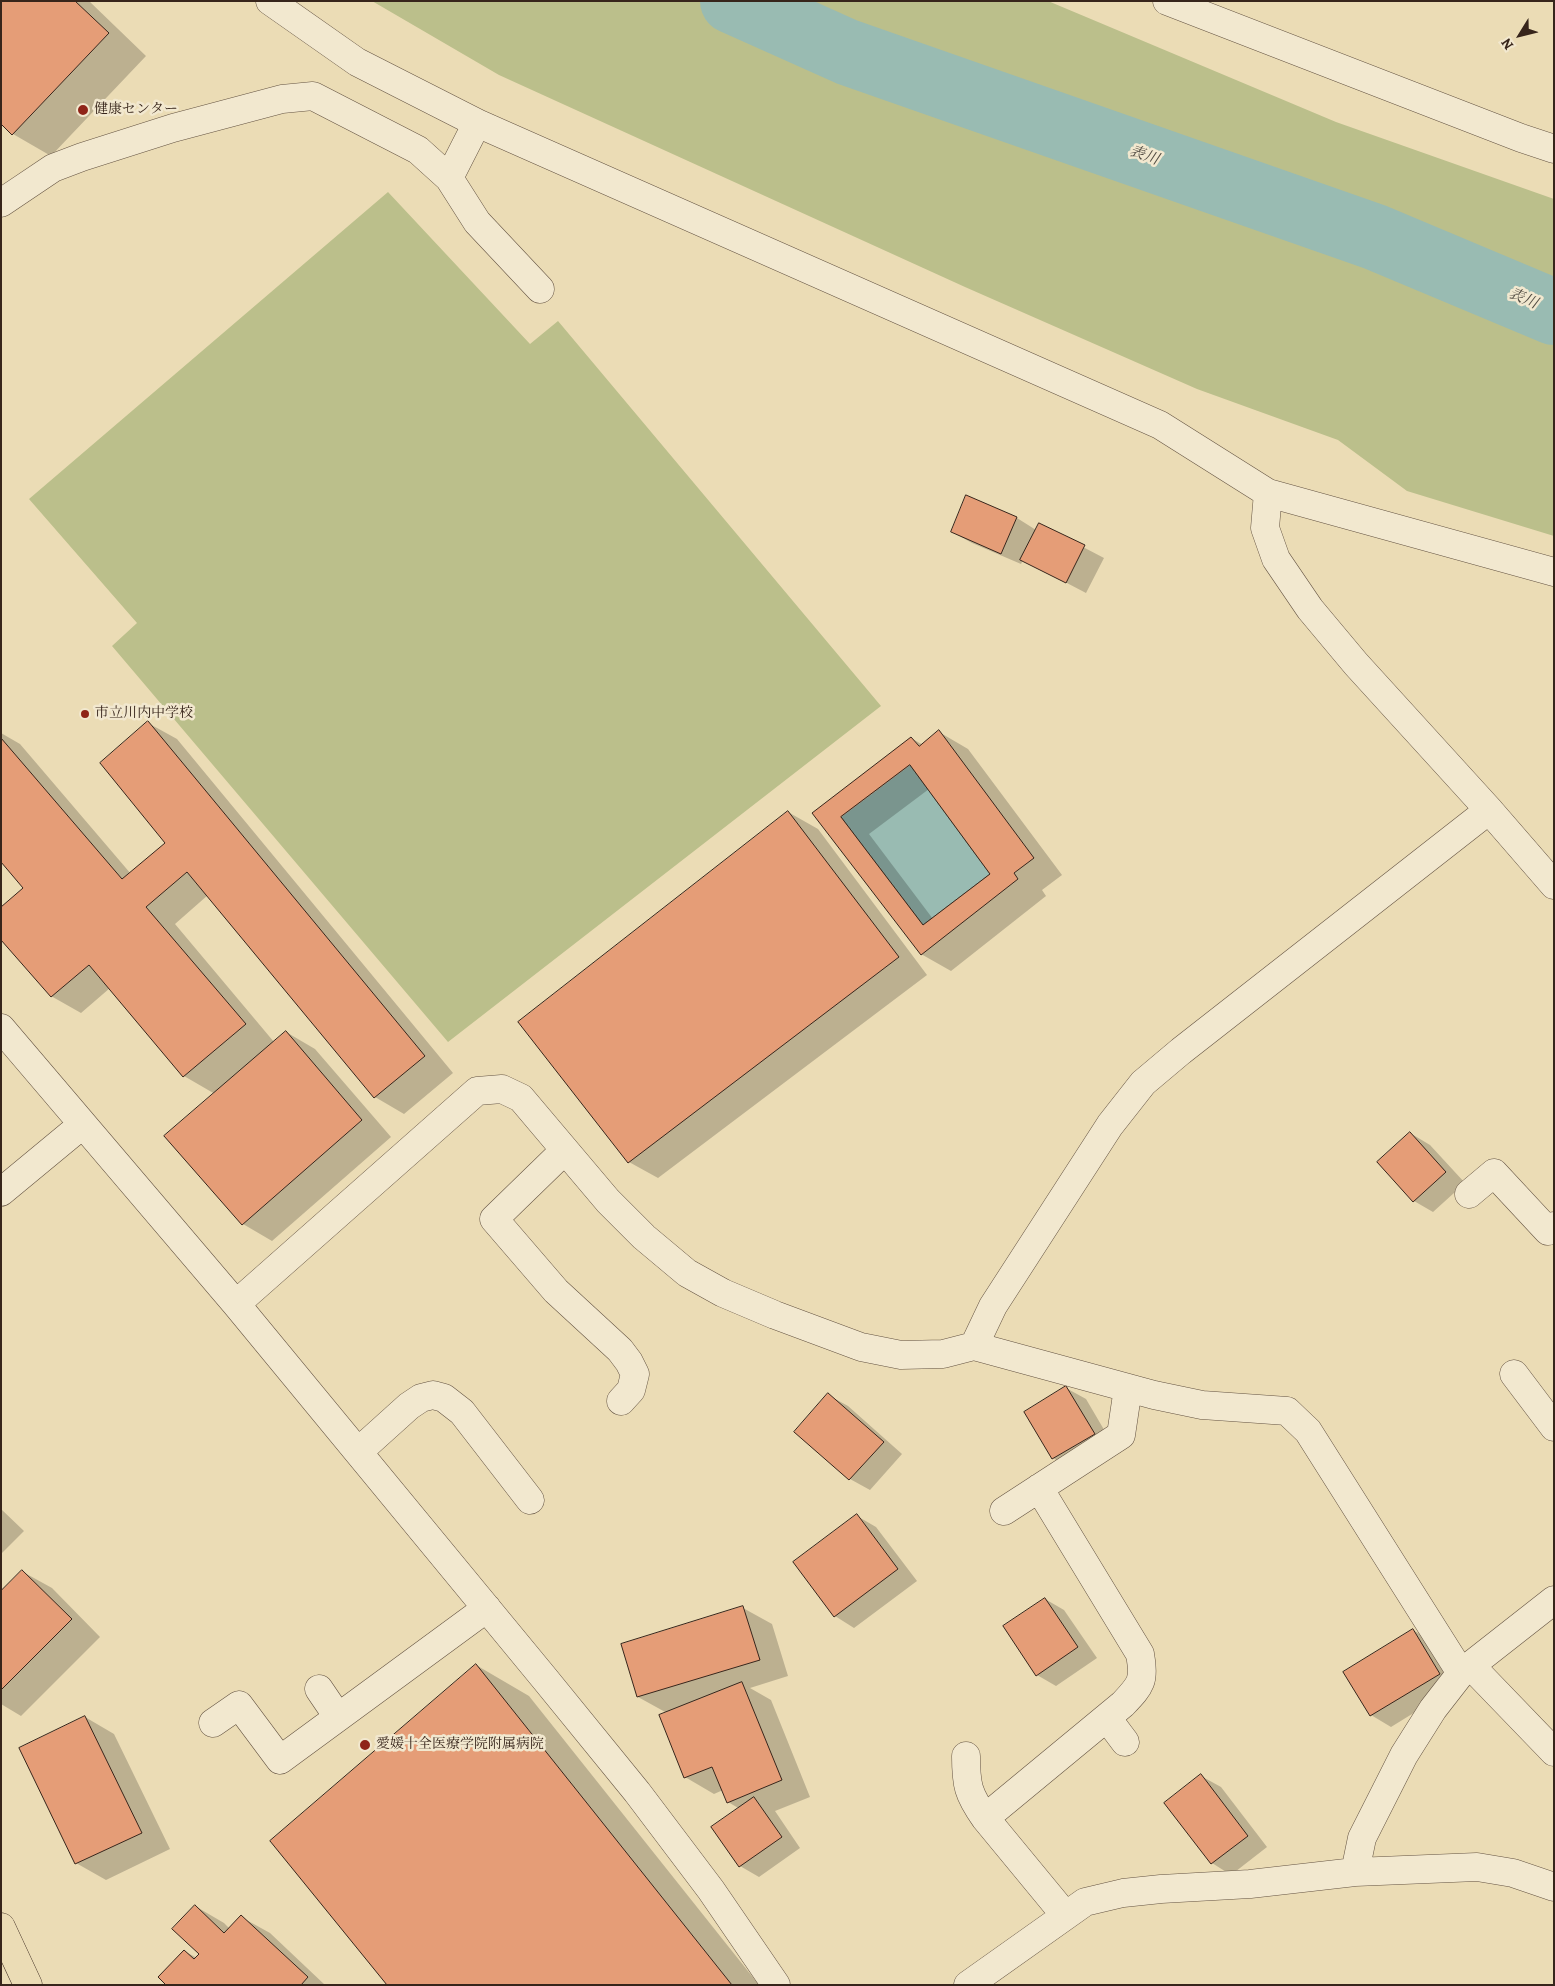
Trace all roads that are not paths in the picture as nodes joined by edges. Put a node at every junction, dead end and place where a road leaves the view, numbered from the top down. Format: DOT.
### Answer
graph roads {
  1 [pos="270,1"];
  2 [pos="1167,1"];
  3 [pos="477,124"];
  4 [pos="1554,149"];
  5 [pos="449,178"];
  6 [pos="1,203"];
  7 [pos="540,289"];
  8 [pos="1268,493"];
  9 [pos="1554,572"];
  10 [pos="1489,810"];
  11 [pos="1554,885"];
  12 [pos="1,1028"];
  13 [pos="82,1125"];
  14 [pos="565,1150"];
  15 [pos="1,1192"];
  16 [pos="1469,1194"];
  17 [pos="1554,1226"];
  18 [pos="236,1304"];
  19 [pos="974,1346"];
  20 [pos="1514,1374"];
  21 [pos="1128,1388"];
  22 [pos="621,1401"];
  23 [pos="1554,1427"];
  24 [pos="358,1452"];
  25 [pos="1040,1488"];
  26 [pos="530,1500"];
  27 [pos="1004,1511"];
  28 [pos="1554,1600"];
  29 [pos="487,1608"];
  30 [pos="1466,1670"];
  31 [pos="319,1689"];
  32 [pos="338,1717"];
  33 [pos="1107,1718"];
  34 [pos="213,1723"];
  35 [pos="1125,1742"];
  36 [pos="1554,1752"];
  37 [pos="966,1756"];
  38 [pos="985,1818"];
  39 [pos="1355,1872"];
  40 [pos="1554,1887"];
  41 [pos="1065,1915"];
  42 [pos="1,1927"];
  43 [pos="28,1985"];
  44 [pos="776,1985"];
  45 [pos="968,1985"];
  1 -- 3 [label="street"];
  2 -- 4 [label="street"];
  3 -- 5 [label="street"];
  3 -- 8 [label="street"];
  5 -- 6 [label="street"];
  5 -- 7 [label="street"];
  8 -- 9 [label="street"];
  8 -- 10 [label="street"];
  10 -- 11 [label="street"];
  10 -- 19 [label="street"];
  12 -- 13 [label="street"];
  13 -- 15 [label="street"];
  13 -- 18 [label="street"];
  14 -- 18 [label="street"];
  14 -- 19 [label="street"];
  14 -- 22 [label="street"];
  16 -- 17 [label="street"];
  18 -- 24 [label="street"];
  19 -- 21 [label="street"];
  20 -- 23 [label="street"];
  21 -- 25 [label="street"];
  21 -- 30 [label="street"];
  24 -- 26 [label="street"];
  24 -- 29 [label="street"];
  25 -- 27 [label="street"];
  25 -- 33 [label="street"];
  28 -- 30 [label="street"];
  29 -- 32 [label="street"];
  29 -- 44 [label="street"];
  30 -- 36 [label="street"];
  30 -- 39 [label="street"];
  31 -- 32 [label="street"];
  32 -- 34 [label="street"];
  33 -- 35 [label="street"];
  33 -- 38 [label="street"];
  37 -- 38 [label="street"];
  38 -- 41 [label="street"];
  39 -- 40 [label="street"];
  39 -- 41 [label="street"];
  41 -- 45 [label="street"];
  42 -- 43 [label="main road"];
}
